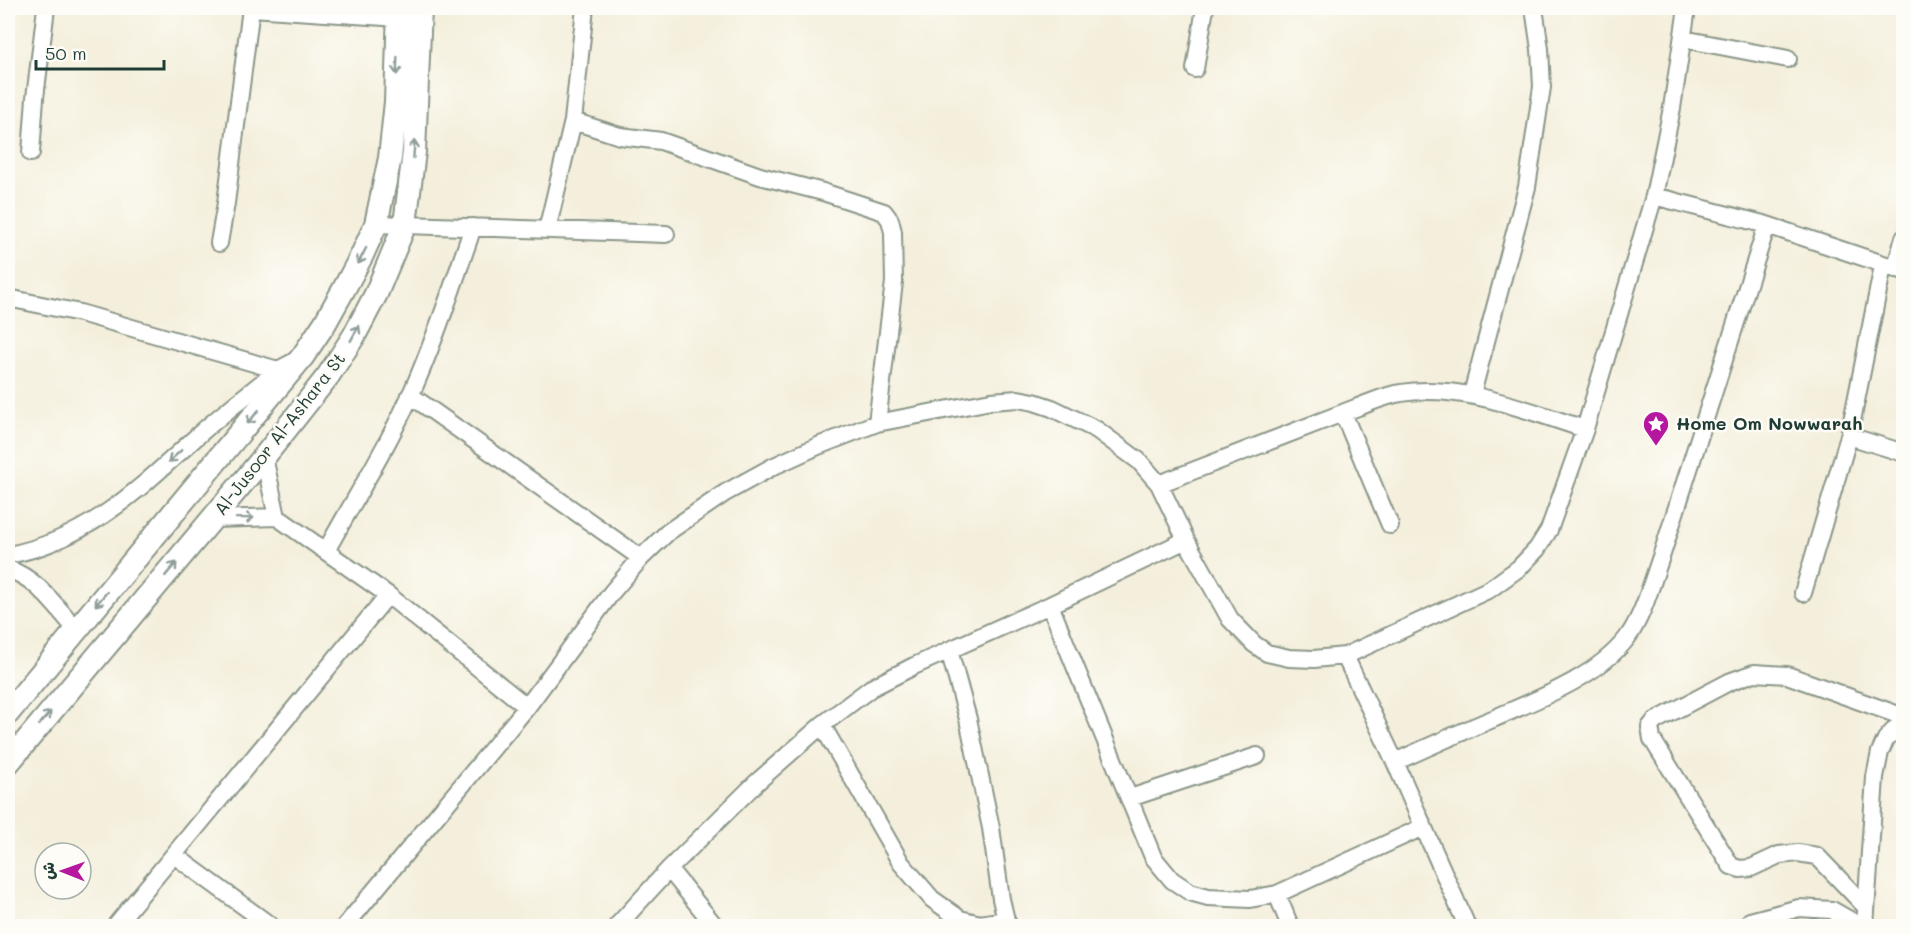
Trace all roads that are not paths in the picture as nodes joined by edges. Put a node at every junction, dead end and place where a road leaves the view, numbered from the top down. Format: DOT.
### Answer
graph roads {
  1 [pos="46,8"];
  2 [pos="251,8"];
  3 [pos="420,8"];
  4 [pos="585,8"];
  5 [pos="1205,8"];
  6 [pos="1534,8"];
  7 [pos="1687,8"];
  8 [pos="399,13"];
  9 [pos="1683,39"];
  10 [pos="1788,58"];
  11 [pos="1195,69"];
  12 [pos="573,121"];
  13 [pos="31,153"];
  14 [pos="1654,196"];
  15 [pos="376,224"];
  16 [pos="405,224"];
  17 [pos="1767,225"];
  18 [pos="473,226"];
  19 [pos="547,230"];
  20 [pos="666,234"];
  21 [pos="1904,238"];
  22 [pos="219,243"];
  23 [pos="1894,269"];
  24 [pos="8,298"];
  25 [pos="303,356"];
  26 [pos="278,370"];
  27 [pos="1473,394"];
  28 [pos="410,395"];
  29 [pos="1343,413"];
  30 [pos="877,423"];
  31 [pos="1585,429"];
  32 [pos="1849,436"];
  33 [pos="1904,453"];
  34 [pos="264,457"];
  35 [pos="1159,484"];
  36 [pos="277,518"];
  37 [pos="213,519"];
  38 [pos="1390,525"];
  39 [pos="1186,540"];
  40 [pos="326,551"];
  41 [pos="8,555"];
  42 [pos="641,558"];
  43 [pos="8,569"];
  44 [pos="1803,592"];
  45 [pos="388,595"];
  46 [pos="1050,605"];
  47 [pos="76,629"];
  48 [pos="948,650"];
  49 [pos="1345,656"];
  50 [pos="527,707"];
  51 [pos="8,713"];
  52 [pos="1904,717"];
  53 [pos="1904,724"];
  54 [pos="822,725"];
  55 [pos="1257,756"];
  56 [pos="1395,762"];
  57 [pos="8,763"];
  58 [pos="1130,798"];
  59 [pos="1423,827"];
  60 [pos="174,855"];
  61 [pos="669,869"];
  62 [pos="1277,894"];
  63 [pos="1866,907"];
  64 [pos="1750,921"];
  65 [pos="1007,923"];
  66 [pos="115,927"];
  67 [pos="271,927"];
  68 [pos="345,927"];
  69 [pos="617,927"];
  70 [pos="715,927"];
  71 [pos="1290,927"];
  72 [pos="1467,927"];
  73 [pos="1860,927"];
  74 [pos="1865,927"];
  1 -- 13 [label="street"];
  2 -- 8 [label="street"];
  2 -- 22 [label="street"];
  16 -- 3 [label="main road, Al-Jusoor Al-Ashara St, one-way"];
  4 -- 12 [label="street"];
  5 -- 11 [label="street"];
  6 -- 27 [label="street"];
  7 -- 9 [label="street"];
  8 -- 15 [label="main road, Al-Jusoor Al-Ashara St, one-way"];
  9 -- 10 [label="street"];
  9 -- 14 [label="street"];
  12 -- 19 [label="street"];
  12 -- 30 [label="street"];
  14 -- 17 [label="street"];
  14 -- 31 [label="street"];
  15 -- 16 [label="street"];
  15 -- 25 [label="main road, Al-Jusoor Al-Ashara St, one-way"];
  16 -- 18 [label="street"];
  34 -- 16 [label="main road, Al-Jusoor Al-Ashara St, one-way"];
  17 -- 23 [label="street"];
  17 -- 56 [label="street"];
  18 -- 19 [label="street"];
  18 -- 28 [label="street"];
  19 -- 20 [label="street"];
  21 -- 23 [label="street"];
  23 -- 32 [label="street"];
  24 -- 26 [label="street"];
  25 -- 26 [label="street"];
  25 -- 47 [label="main road, Al-Jusoor Al-Ashara St, one-way"];
  26 -- 41 [label="street, one-way"];
  27 -- 29 [label="street"];
  27 -- 31 [label="street"];
  28 -- 40 [label="street"];
  28 -- 42 [label="street"];
  29 -- 35 [label="street"];
  29 -- 38 [label="street"];
  30 -- 35 [label="street"];
  30 -- 42 [label="street"];
  31 -- 49 [label="street"];
  32 -- 33 [label="street"];
  32 -- 44 [label="street"];
  34 -- 36 [label="street"];
  34 -- 37 [label="main road, Al-Jusoor Al-Ashara St"];
  35 -- 39 [label="street"];
  37 -- 36 [label="street, one-way"];
  36 -- 40 [label="street"];
  57 -- 37 [label="main road, Al-Jusoor Al-Ashara St, one-way"];
  39 -- 46 [label="street"];
  39 -- 49 [label="street"];
  40 -- 45 [label="street"];
  42 -- 50 [label="street"];
  43 -- 47 [label="street"];
  45 -- 50 [label="street"];
  45 -- 60 [label="street"];
  46 -- 48 [label="street"];
  46 -- 58 [label="street"];
  47 -- 51 [label="main road, Al-Jusoor Al-Ashara St"];
  48 -- 54 [label="street"];
  48 -- 65 [label="street"];
  49 -- 56 [label="street"];
  50 -- 68 [label="street"];
  52 -- 63 [label="street"];
  53 -- 63 [label="street"];
  54 -- 61 [label="street"];
  54 -- 65 [label="street"];
  55 -- 58 [label="street"];
  56 -- 59 [label="street"];
  58 -- 62 [label="street"];
  59 -- 62 [label="street"];
  59 -- 72 [label="street"];
  60 -- 66 [label="street"];
  60 -- 67 [label="street"];
  61 -- 69 [label="street"];
  61 -- 70 [label="street"];
  62 -- 71 [label="street"];
  63 -- 74 [label="street"];
  64 -- 73 [label="street"];
}
